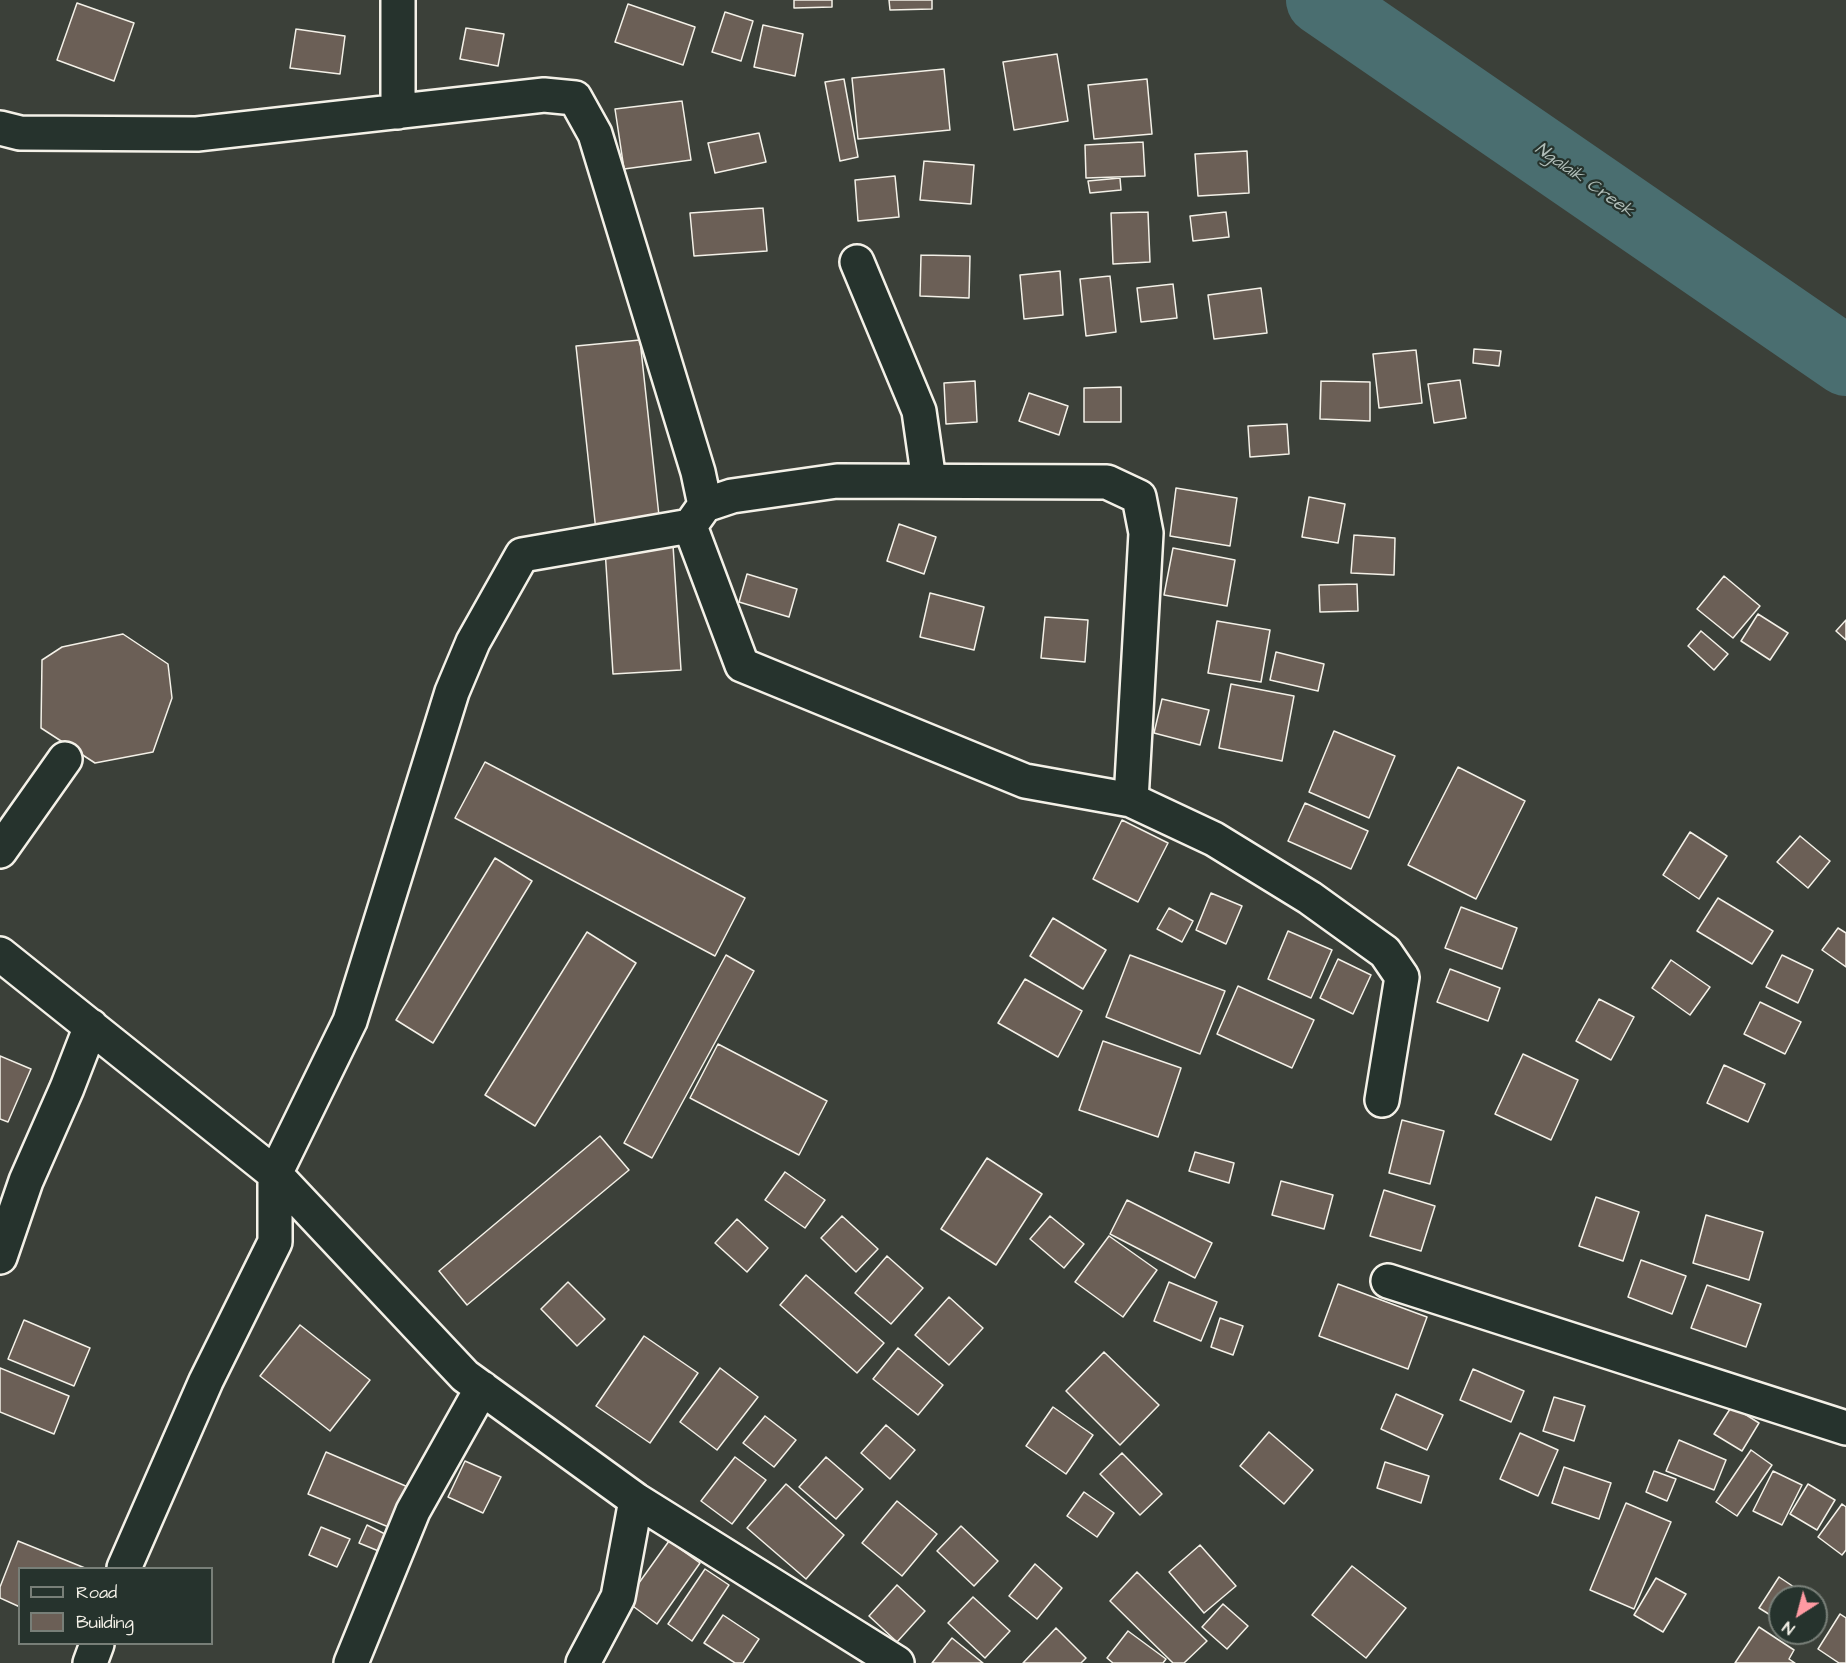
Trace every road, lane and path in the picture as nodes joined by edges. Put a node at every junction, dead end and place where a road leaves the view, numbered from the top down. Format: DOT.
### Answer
graph roads {
  1 [pos="398,0"];
  2 [pos="398,112"];
  3 [pos="0,128"];
  4 [pos="857,262"];
  5 [pos="929,481"];
  6 [pos="698,515"];
  7 [pos="65,759"];
  8 [pos="1131,800"];
  9 [pos="0,851"];
  10 [pos="0,954"];
  11 [pos="91,1026"];
  12 [pos="1382,1100"];
  13 [pos="275,1174"];
  14 [pos="0,1257"];
  15 [pos="1388,1281"];
  16 [pos="482,1388"];
  17 [pos="1846,1428"];
  18 [pos="636,1500"];
  19 [pos="125,1567"];
  20 [pos="98,1645"];
  21 [pos="90,1663"];
  22 [pos="351,1663"];
  23 [pos="583,1663"];
  24 [pos="897,1663"];
  1 -- 2 [label="street"];
  2 -- 3 [label="street"];
  2 -- 6 [label="street"];
  4 -- 5 [label="street"];
  5 -- 6 [label="street"];
  5 -- 8 [label="street"];
  6 -- 8 [label="street"];
  6 -- 13 [label="street"];
  7 -- 9 [label="street"];
  8 -- 12 [label="street"];
  10 -- 11 [label="street"];
  11 -- 13 [label="street"];
  11 -- 14 [label="street"];
  13 -- 16 [label="street"];
  13 -- 19 [label="street"];
  15 -- 17 [label="street"];
  16 -- 18 [label="street"];
  16 -- 22 [label="street"];
  18 -- 23 [label="street"];
  18 -- 24 [label="street"];
  20 -- 21 [label="street"];
}
